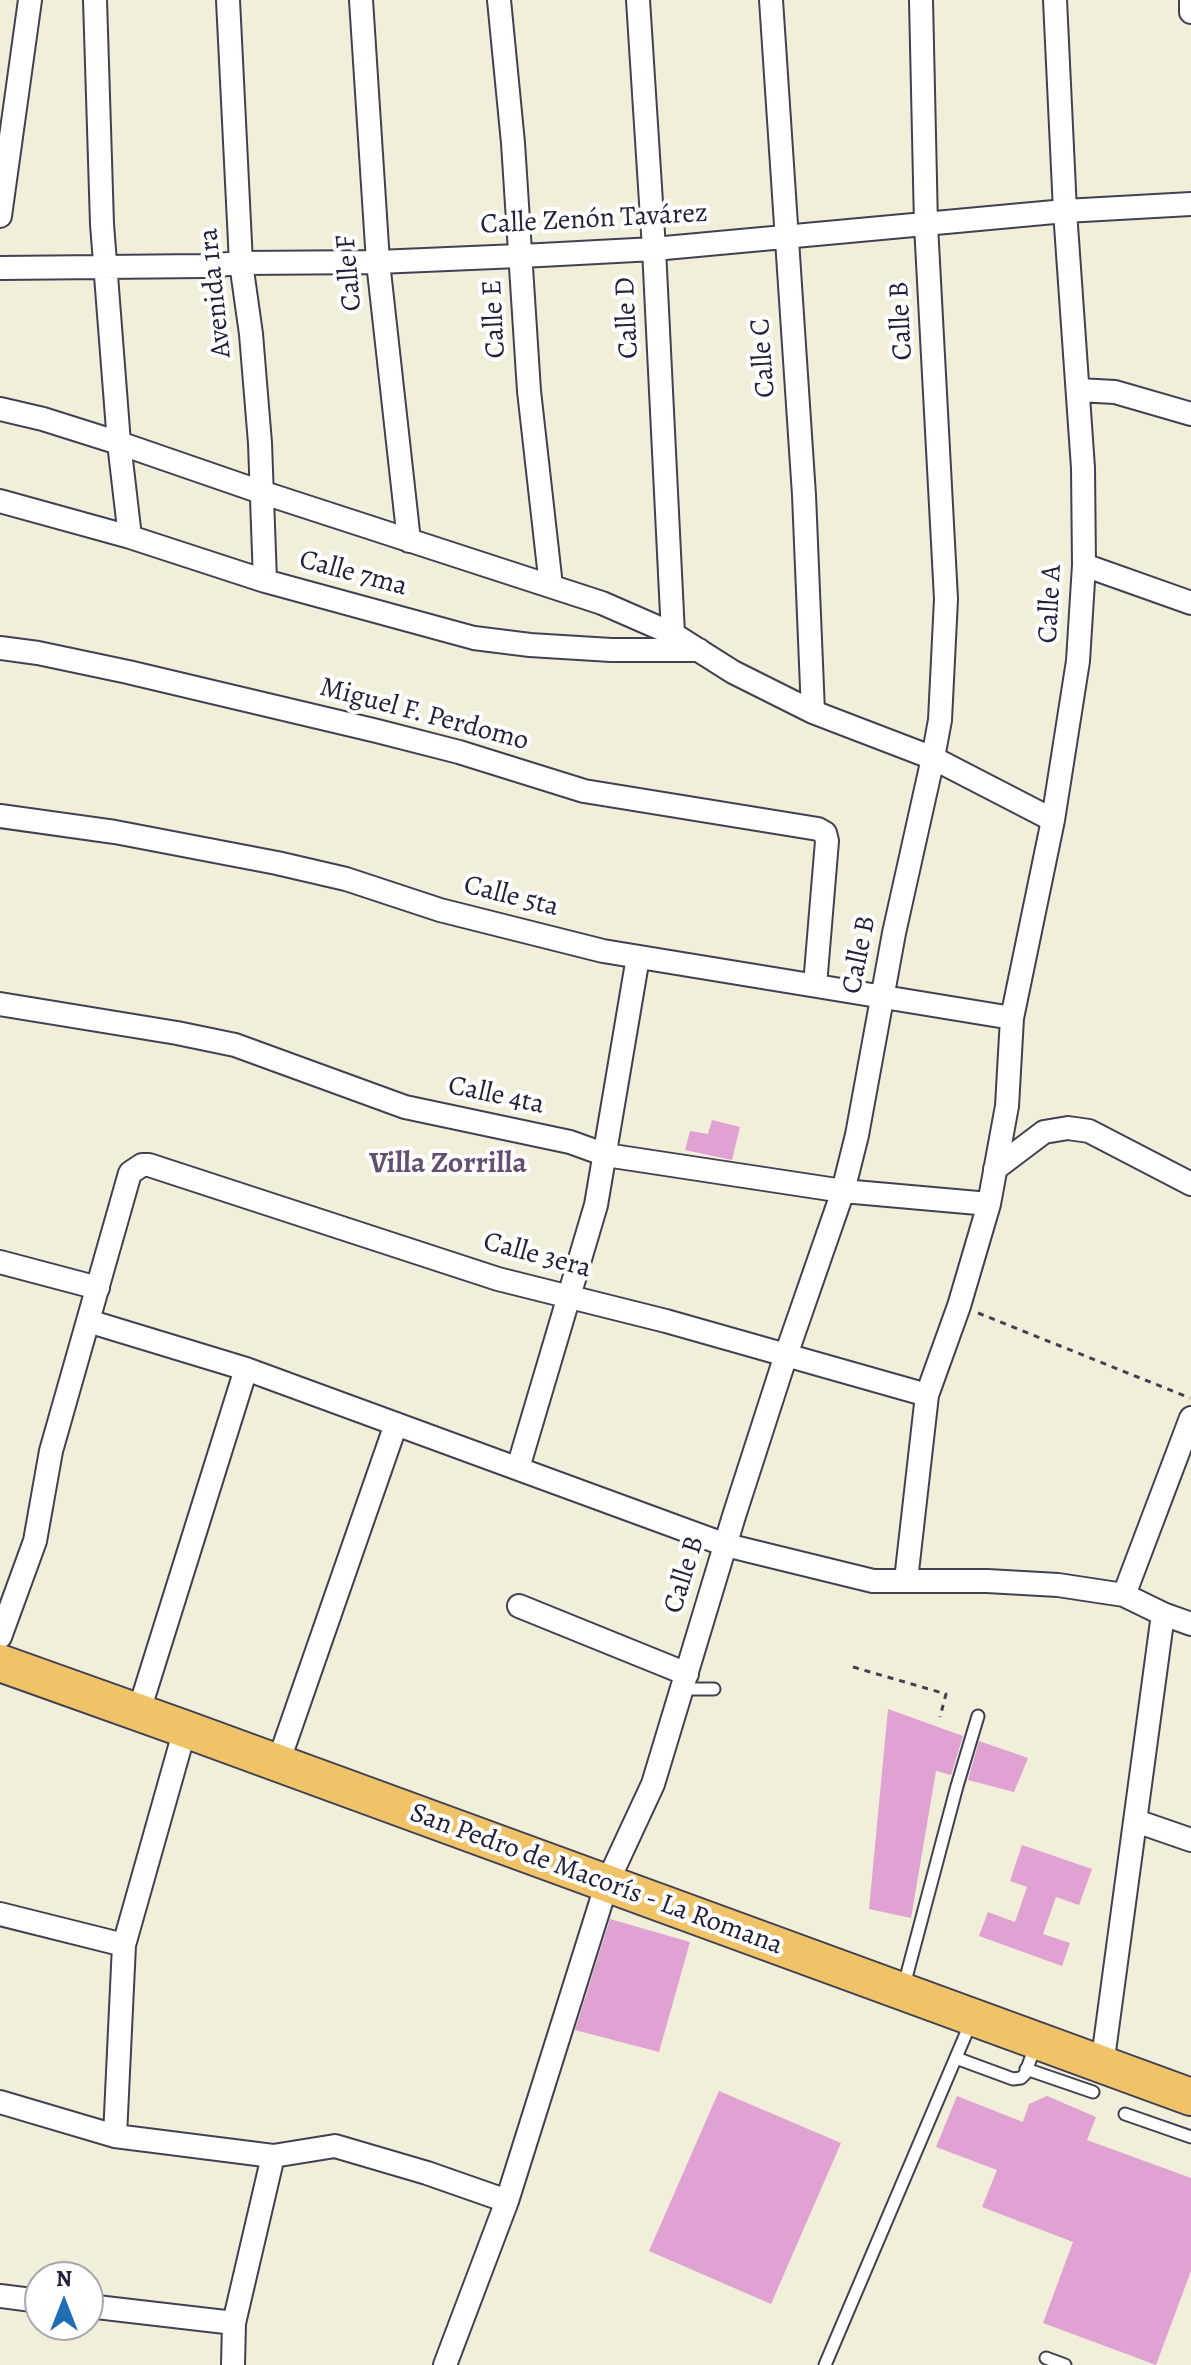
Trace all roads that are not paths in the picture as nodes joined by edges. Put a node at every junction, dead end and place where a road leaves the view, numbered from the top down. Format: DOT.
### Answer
graph roads {
  1 [pos="30,0"];
  2 [pos="95,0"];
  3 [pos="228,0"];
  4 [pos="361,0"];
  5 [pos="499,0"];
  6 [pos="638,0"];
  7 [pos="771,0"];
  8 [pos="921,0"];
  9 [pos="1055,0"];
  10 [pos="1191,0"];
  11 [pos="1191,12"];
  12 [pos="8,97"];
  13 [pos="1191,204"];
  14 [pos="1065,211"];
  15 [pos="0,216"];
  16 [pos="926,225"];
  17 [pos="786,237"];
  18 [pos="654,249"];
  19 [pos="521,255"];
  20 [pos="378,262"];
  21 [pos="241,263"];
  22 [pos="106,266"];
  23 [pos="0,268"];
  24 [pos="1078,390"];
  25 [pos="0,409"];
  26 [pos="1191,414"];
  27 [pos="119,443"];
  28 [pos="261,492"];
  29 [pos="0,501"];
  30 [pos="130,537"];
  31 [pos="409,541"];
  32 [pos="1084,565"];
  33 [pos="265,581"];
  34 [pos="551,586"];
  35 [pos="1191,603"];
  36 [pos="673,634"];
  37 [pos="0,648"];
  38 [pos="700,650"];
  39 [pos="813,712"];
  40 [pos="933,758"];
  41 [pos="0,816"];
  42 [pos="1053,820"];
  43 [pos="638,957"];
  44 [pos="815,985"];
  45 [pos="882,996"];
  46 [pos="0,1004"];
  47 [pos="1012,1018"];
  48 [pos="606,1155"];
  49 [pos="995,1169"];
  50 [pos="1191,1184"];
  51 [pos="843,1191"];
  52 [pos="989,1204"];
  53 [pos="0,1262"];
  54 [pos="98,1288"];
  55 [pos="570,1297"];
  56 [pos="88,1321"];
  57 [pos="786,1355"];
  58 [pos="246,1369"];
  59 [pos="927,1395"];
  60 [pos="1191,1418"];
  61 [pos="396,1424"];
  62 [pos="518,1468"];
  63 [pos="726,1545"];
  64 [pos="906,1580"];
  65 [pos="1124,1595"];
  66 [pos="519,1606"];
  67 [pos="1163,1614"];
  68 [pos="1191,1624"];
  69 [pos="0,1637"];
  70 [pos="0,1663"];
  71 [pos="685,1682"];
  72 [pos="714,1689"];
  73 [pos="138,1714"];
  74 [pos="978,1716"];
  75 [pos="185,1729"];
  76 [pos="278,1763"];
  77 [pos="1136,1821"];
  78 [pos="1191,1840"];
  79 [pos="607,1883"];
  80 [pos="0,1914"];
  81 [pos="124,1945"];
  82 [pos="902,1992"];
  83 [pos="973,2018"];
  84 [pos="1032,2056"];
  85 [pos="956,2058"];
  86 [pos="1098,2079"];
  87 [pos="1191,2097"];
  88 [pos="0,2102"];
  89 [pos="1125,2114"];
  90 [pos="115,2136"];
  91 [pos="1191,2137"];
  92 [pos="273,2156"];
  93 [pos="507,2201"];
  94 [pos="0,2296"];
  95 [pos="24,2299"];
  96 [pos="104,2308"];
  97 [pos="234,2323"];
  98 [pos="1046,2358"];
  99 [pos="447,2364"];
  100 [pos="233,2365"];
  101 [pos="825,2365"];
  102 [pos="1065,2365"];
  1 -- 12 [label="street"];
  2 -- 22 [label="street"];
  3 -- 21 [label="street, Avenida 1ra"];
  4 -- 20 [label="street, Calle F"];
  5 -- 19 [label="street, Calle E"];
  6 -- 18 [label="street, Calle D"];
  7 -- 17 [label="street, Calle C"];
  8 -- 16 [label="street, Calle B"];
  9 -- 14 [label="street, Calle A"];
  10 -- 11 [label="street"];
  12 -- 15 [label="street"];
  13 -- 14 [label="street, Calle Zenón Tavárez"];
  14 -- 16 [label="street, Calle Zenón Tavárez"];
  14 -- 24 [label="street, Calle A"];
  16 -- 17 [label="street, Calle Zenón Tavárez"];
  16 -- 40 [label="street, Calle B"];
  17 -- 18 [label="street, Calle Zenón Tavárez"];
  17 -- 39 [label="street, Calle C"];
  18 -- 19 [label="street, Calle Zenón Tavárez"];
  18 -- 36 [label="street, Calle D"];
  19 -- 20 [label="street, Calle Zenón Tavárez"];
  19 -- 34 [label="street, Calle E"];
  20 -- 21 [label="street, Calle Zenón Tavárez"];
  20 -- 31 [label="street, Calle F"];
  21 -- 22 [label="street, Calle Zenón Tavárez"];
  21 -- 28 [label="street, Avenida 1ra"];
  22 -- 23 [label="street, Calle Zenón Tavárez"];
  22 -- 27 [label="street"];
  24 -- 26 [label="street"];
  24 -- 32 [label="street, Calle A"];
  25 -- 27 [label="street"];
  27 -- 28 [label="street"];
  27 -- 30 [label="street"];
  28 -- 31 [label="street"];
  28 -- 33 [label="street, Avenida 1ra"];
  29 -- 30 [label="street, Calle 7ma"];
  30 -- 33 [label="street, Calle 7ma"];
  31 -- 34 [label="street"];
  32 -- 35 [label="street"];
  32 -- 42 [label="street, Calle A"];
  33 -- 38 [label="street, Calle 7ma"];
  34 -- 36 [label="street"];
  36 -- 38 [label="street"];
  37 -- 44 [label="street, Miguel F. Perdomo"];
  38 -- 39 [label="street"];
  39 -- 40 [label="street"];
  40 -- 42 [label="street"];
  40 -- 45 [label="street, Calle B"];
  41 -- 43 [label="street, Calle 5ta"];
  42 -- 47 [label="street, Calle A"];
  43 -- 44 [label="street, Calle 5ta"];
  43 -- 48 [label="street"];
  44 -- 45 [label="street, Calle 5ta"];
  45 -- 47 [label="street, Calle 5ta"];
  45 -- 51 [label="street, Calle B"];
  46 -- 48 [label="street, Calle 4ta"];
  47 -- 49 [label="street, Calle A"];
  48 -- 51 [label="street, Calle 4ta"];
  48 -- 55 [label="street"];
  49 -- 50 [label="street"];
  49 -- 52 [label="street, Calle A"];
  51 -- 52 [label="street, Calle 4ta"];
  51 -- 57 [label="street, Calle B"];
  52 -- 59 [label="street, Calle A"];
  53 -- 54 [label="street"];
  54 -- 55 [label="street, Calle 3era"];
  54 -- 56 [label="street"];
  55 -- 57 [label="street, Calle 3era"];
  55 -- 62 [label="street"];
  56 -- 58 [label="street"];
  56 -- 69 [label="street"];
  57 -- 59 [label="street, Calle 3era"];
  57 -- 63 [label="street, Calle B"];
  58 -- 61 [label="street"];
  58 -- 73 [label="street"];
  59 -- 64 [label="street, Calle A"];
  60 -- 65 [label="street"];
  61 -- 62 [label="street"];
  61 -- 76 [label="street"];
  62 -- 63 [label="street"];
  63 -- 64 [label="street"];
  63 -- 71 [label="street, Calle B"];
  64 -- 65 [label="street"];
  65 -- 67 [label="street"];
  66 -- 71 [label="street"];
  67 -- 68 [label="street"];
  67 -- 77 [label="street"];
  70 -- 73 [label="main road, San Pedro de Macorís - La Romana"];
  71 -- 72 [label="lane"];
  71 -- 79 [label="street, Calle B"];
  73 -- 75 [label="main road, San Pedro de Macorís - La Romana"];
  74 -- 82 [label="lane"];
  75 -- 76 [label="main road, San Pedro de Macorís - La Romana"];
  75 -- 81 [label="street"];
  76 -- 79 [label="main road, San Pedro de Macorís - La Romana"];
  77 -- 78 [label="street"];
  77 -- 86 [label="street"];
  79 -- 82 [label="main road, San Pedro de Macorís - La Romana"];
  79 -- 93 [label="street, Calle B"];
  80 -- 81 [label="street"];
  81 -- 90 [label="street"];
  82 -- 83 [label="main road, San Pedro de Macorís - La Romana"];
  83 -- 84 [label="main road, San Pedro de Macorís - La Romana"];
  83 -- 85 [label="lane"];
  84 -- 85 [label="lane"];
  84 -- 86 [label="main road, San Pedro de Macorís - La Romana"];
  85 -- 101 [label="lane"];
  86 -- 87 [label="main road, San Pedro de Macorís - La Romana"];
  88 -- 90 [label="street"];
  89 -- 91 [label="lane"];
  90 -- 92 [label="street"];
  92 -- 93 [label="street"];
  92 -- 97 [label="street"];
  93 -- 99 [label="street, Calle B"];
  94 -- 95 [label="street"];
  96 -- 97 [label="street"];
  97 -- 100 [label="street"];
  98 -- 102 [label="lane"];
}
